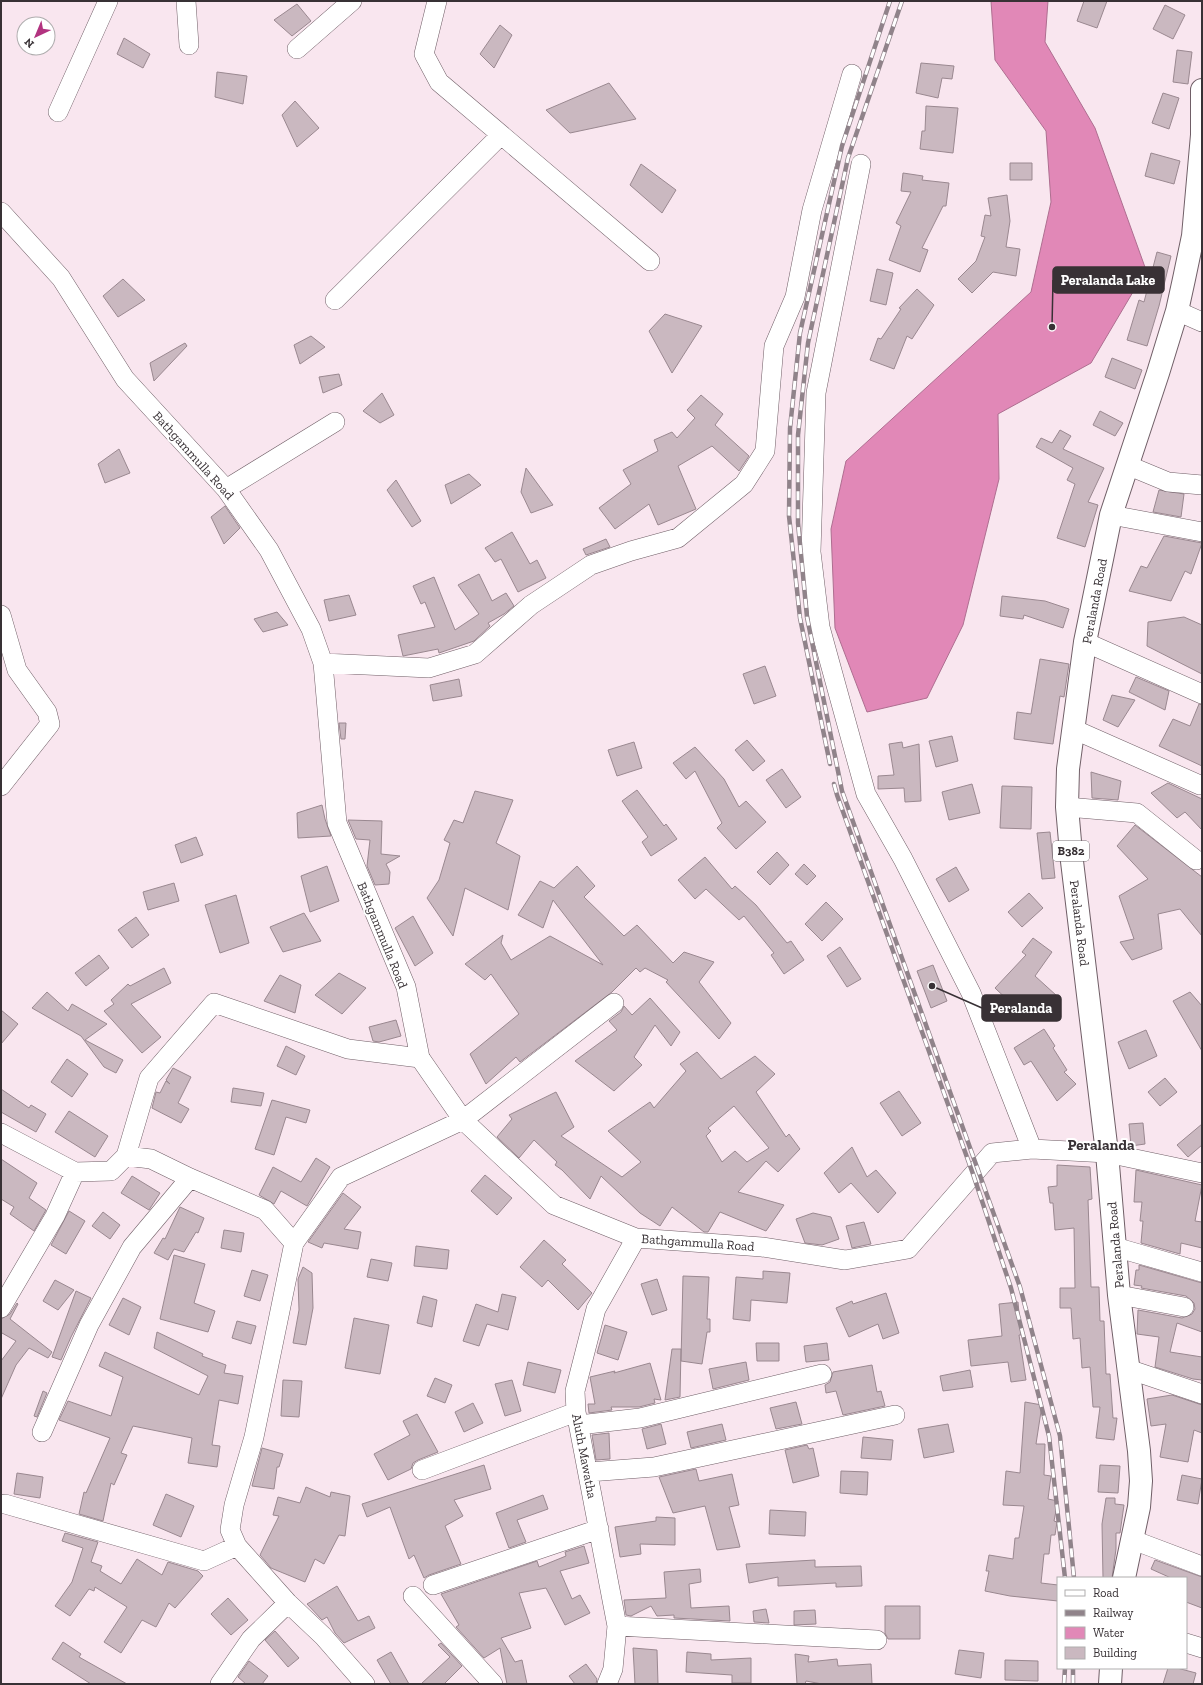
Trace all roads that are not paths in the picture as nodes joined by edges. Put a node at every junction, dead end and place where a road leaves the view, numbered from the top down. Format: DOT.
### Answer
graph roads {
  1 [pos="108,1"];
  2 [pos="186,1"];
  3 [pos="352,1"];
  4 [pos="437,1"];
  5 [pos="189,45"];
  6 [pos="297,49"];
  7 [pos="852,74"];
  8 [pos="1202,90"];
  9 [pos="58,112"];
  10 [pos="501,135"];
  11 [pos="1202,135"];
  12 [pos="861,164"];
  13 [pos="1,212"];
  14 [pos="650,261"];
  15 [pos="335,300"];
  16 [pos="1177,311"];
  17 [pos="1202,322"];
  18 [pos="335,422"];
  19 [pos="1127,465"];
  20 [pos="1202,485"];
  21 [pos="226,489"];
  22 [pos="1111,515"];
  23 [pos="1202,532"];
  24 [pos="1,615"];
  25 [pos="1085,642"];
  26 [pos="322,663"];
  27 [pos="1202,694"];
  28 [pos="1073,729"];
  29 [pos="1200,785"];
  30 [pos="1,786"];
  31 [pos="1068,807"];
  32 [pos="1196,860"];
  33 [pos="614,1002"];
  34 [pos="420,1058"];
  35 [pos="463,1120"];
  36 [pos="1,1133"];
  37 [pos="1032,1149"];
  38 [pos="1107,1153"];
  39 [pos="126,1156"];
  40 [pos="75,1172"];
  41 [pos="1202,1173"];
  42 [pos="190,1178"];
  43 [pos="636,1238"];
  44 [pos="294,1243"];
  45 [pos="1115,1247"];
  46 [pos="1202,1272"];
  47 [pos="1120,1295"];
  48 [pos="1184,1307"];
  49 [pos="1,1308"];
  50 [pos="1128,1369"];
  51 [pos="822,1374"];
  52 [pos="1202,1394"];
  53 [pos="895,1415"];
  54 [pos="578,1419"];
  55 [pos="42,1432"];
  56 [pos="422,1470"];
  57 [pos="589,1472"];
  58 [pos="5,1504"];
  59 [pos="599,1529"];
  60 [pos="1133,1540"];
  61 [pos="237,1546"];
  62 [pos="1202,1566"];
  63 [pos="1124,1577"];
  64 [pos="433,1586"];
  65 [pos="413,1596"];
  66 [pos="288,1603"];
  67 [pos="617,1626"];
  68 [pos="877,1640"];
  69 [pos="1187,1643"];
  70 [pos="1202,1648"];
  71 [pos="1111,1669"];
  72 [pos="220,1684"];
  73 [pos="365,1684"];
  74 [pos="493,1684"];
  75 [pos="607,1684"];
  76 [pos="1110,1684"];
  1 -- 9 [label="street"];
  2 -- 5 [label="street"];
  3 -- 6 [label="street"];
  4 -- 10 [label="street"];
  7 -- 26 [label="street"];
  8 -- 11 [label="main road, Peralanda Road / B382"];
  10 -- 14 [label="street"];
  10 -- 15 [label="street"];
  11 -- 16 [label="main road, Peralanda Road / B382"];
  12 -- 37 [label="street"];
  13 -- 21 [label="street, Bathgammulla Road"];
  16 -- 17 [label="street"];
  16 -- 19 [label="main road, Peralanda Road / B382"];
  18 -- 21 [label="street"];
  19 -- 20 [label="street"];
  19 -- 22 [label="main road, Peralanda Road / B382"];
  21 -- 26 [label="street, Bathgammulla Road"];
  22 -- 23 [label="street"];
  22 -- 25 [label="main road, Peralanda Road / B382"];
  24 -- 30 [label="street"];
  25 -- 27 [label="street"];
  25 -- 28 [label="main road, Peralanda Road / B382"];
  26 -- 34 [label="street, Bathgammulla Road"];
  28 -- 29 [label="street"];
  28 -- 31 [label="main road, Peralanda Road / B382"];
  31 -- 32 [label="street"];
  31 -- 38 [label="main road, Peralanda Road / B382"];
  33 -- 35 [label="street"];
  34 -- 35 [label="street, Bathgammulla Road"];
  34 -- 39 [label="street"];
  35 -- 43 [label="street, Bathgammulla Road"];
  35 -- 44 [label="street"];
  36 -- 40 [label="street"];
  37 -- 38 [label="street, Bathgammulla Road"];
  37 -- 43 [label="street, Bathgammulla Road"];
  38 -- 41 [label="street, Bathgammulla Road"];
  38 -- 45 [label="main road, Peralanda Road / B382"];
  39 -- 40 [label="street"];
  39 -- 42 [label="street"];
  40 -- 49 [label="street"];
  42 -- 44 [label="street"];
  42 -- 55 [label="street"];
  43 -- 54 [label="street, Aluth Mawatha"];
  44 -- 61 [label="street"];
  45 -- 46 [label="street"];
  45 -- 47 [label="main road, Peralanda Road / B382"];
  47 -- 48 [label="street"];
  47 -- 50 [label="main road, Peralanda Road / B382"];
  50 -- 52 [label="street"];
  50 -- 60 [label="main road, Peralanda Road / B382"];
  51 -- 54 [label="street"];
  53 -- 57 [label="street"];
  54 -- 56 [label="street"];
  54 -- 57 [label="street, Aluth Mawatha"];
  57 -- 59 [label="street, Aluth Mawatha"];
  58 -- 61 [label="street"];
  59 -- 64 [label="street"];
  59 -- 67 [label="street, Aluth Mawatha"];
  60 -- 62 [label="street"];
  60 -- 63 [label="main road, Peralanda Road / B382"];
  61 -- 66 [label="street"];
  65 -- 74 [label="street"];
  66 -- 72 [label="street"];
  66 -- 73 [label="street"];
  67 -- 68 [label="street"];
  67 -- 75 [label="street, Aluth Mawatha"];
  69 -- 70 [label="street"];
  71 -- 76 [label="main road"];
}
